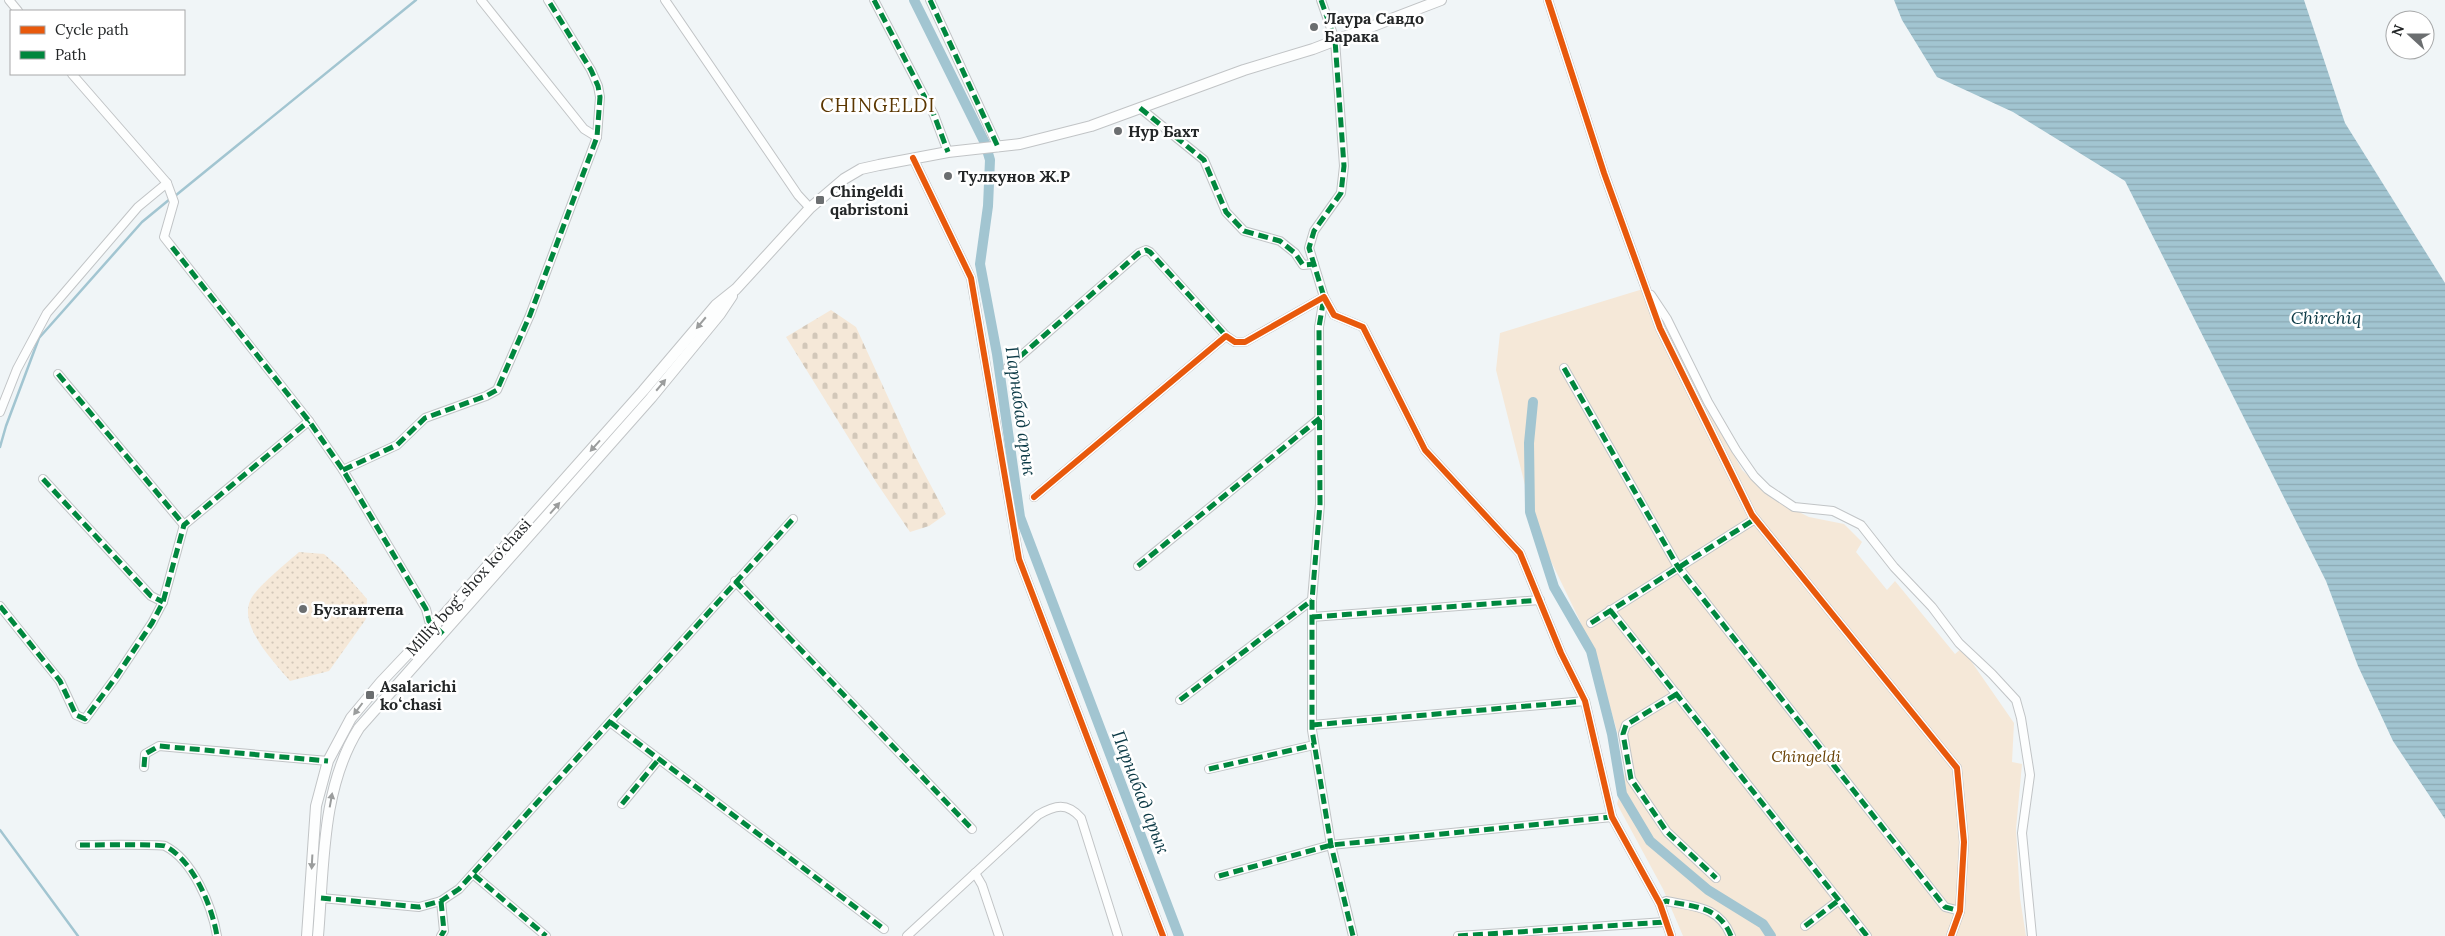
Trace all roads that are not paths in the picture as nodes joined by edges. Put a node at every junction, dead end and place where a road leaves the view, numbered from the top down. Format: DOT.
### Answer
graph roads {
  1 [pos="9,0"];
  2 [pos="481,0"];
  3 [pos="548,0"];
  4 [pos="665,0"];
  5 [pos="874,0"];
  6 [pos="930,0"];
  7 [pos="1321,0"];
  8 [pos="1441,0"];
  9 [pos="1548,0"];
  10 [pos="17,10"];
  11 [pos="1335,40"];
  12 [pos="73,75"];
  13 [pos="1140,108"];
  14 [pos="597,137"];
  15 [pos="998,147"];
  16 [pos="948,152"];
  17 [pos="913,158"];
  18 [pos="167,183"];
  19 [pos="810,208"];
  20 [pos="1314,264"];
  21 [pos="1642,283"];
  22 [pos="736,289"];
  23 [pos="1324,297"];
  24 [pos="1226,336"];
  25 [pos="1008,367"];
  26 [pos="1564,368"];
  27 [pos="58,374"];
  28 [pos="0,412"];
  29 [pos="1320,418"];
  30 [pos="309,422"];
  31 [pos="343,470"];
  32 [pos="43,479"];
  33 [pos="1034,497"];
  34 [pos="793,519"];
  35 [pos="1755,519"];
  36 [pos="528,521"];
  37 [pos="184,525"];
  38 [pos="537,529"];
  39 [pos="1138,566"];
  40 [pos="1678,567"];
  41 [pos="735,581"];
  42 [pos="1312,600"];
  43 [pos="1540,600"];
  44 [pos="162,602"];
  45 [pos="0,606"];
  46 [pos="1610,610"];
  47 [pos="1312,616"];
  48 [pos="1591,623"];
  49 [pos="434,626"];
  50 [pos="443,634"];
  51 [pos="1677,694"];
  52 [pos="1180,700"];
  53 [pos="1585,701"];
  54 [pos="610,722"];
  55 [pos="1312,725"];
  56 [pos="1314,745"];
  57 [pos="659,759"];
  58 [pos="328,760"];
  59 [pos="144,767"];
  60 [pos="1209,769"];
  61 [pos="622,804"];
  62 [pos="1612,817"];
  63 [pos="972,829"];
  64 [pos="80,845"];
  65 [pos="1331,845"];
  66 [pos="975,873"];
  67 [pos="474,875"];
  68 [pos="1219,876"];
  69 [pos="1716,878"];
  70 [pos="321,898"];
  71 [pos="1839,900"];
  72 [pos="441,901"];
  73 [pos="1660,904"];
  74 [pos="1960,911"];
  75 [pos="1665,922"];
  76 [pos="1805,926"];
  77 [pos="884,929"];
  78 [pos="217,936"];
  79 [pos="307,936"];
  80 [pos="318,936"];
  81 [pos="441,936"];
  82 [pos="546,936"];
  83 [pos="907,936"];
  84 [pos="999,936"];
  85 [pos="1118,936"];
  86 [pos="1164,936"];
  87 [pos="1353,936"];
  88 [pos="1458,936"];
  89 [pos="1670,936"];
  90 [pos="1731,936"];
  91 [pos="1867,936"];
  92 [pos="1951,936"];
  93 [pos="2032,936"];
  1 -- 10 [label="street"];
  2 -- 14 [label="street"];
  3 -- 14 [label="street"];
  4 -- 19 [label="street"];
  5 -- 16 [label="street"];
  6 -- 15 [label="street"];
  7 -- 11 [label="street"];
  8 -- 11 [label="main road, Milliy bog‘ shox ko‘chasi"];
  9 -- 21 [label="street"];
  11 -- 13 [label="main road, Milliy bog‘ shox ko‘chasi"];
  11 -- 20 [label="street"];
  12 -- 18 [label="street"];
  13 -- 15 [label="main road, Milliy bog‘ shox ko‘chasi"];
  13 -- 20 [label="street"];
  14 -- 31 [label="street"];
  15 -- 16 [label="main road, Milliy bog‘ shox ko‘chasi"];
  16 -- 17 [label="main road, Milliy bog‘ shox ko‘chasi"];
  17 -- 19 [label="main road, Milliy bog‘ shox ko‘chasi"];
  17 -- 86 [label="street"];
  18 -- 28 [label="street"];
  18 -- 30 [label="street"];
  19 -- 22 [label="main road, Milliy bog‘ shox ko‘chasi"];
  20 -- 23 [label="street"];
  21 -- 35 [label="street"];
  21 -- 93 [label="street"];
  22 -- 36 [label="main road, Milliy bog‘ shox ko‘chasi, one-way"];
  38 -- 22 [label="main road, Milliy bog‘ shox ko‘chasi, one-way"];
  23 -- 24 [label="street"];
  23 -- 29 [label="street"];
  23 -- 43 [label="street"];
  24 -- 25 [label="street"];
  24 -- 33 [label="street"];
  26 -- 40 [label="street"];
  27 -- 37 [label="street"];
  29 -- 39 [label="street"];
  29 -- 42 [label="street"];
  30 -- 31 [label="street"];
  30 -- 37 [label="street"];
  31 -- 49 [label="street"];
  32 -- 44 [label="street"];
  34 -- 41 [label="street"];
  35 -- 40 [label="street"];
  35 -- 74 [label="street"];
  36 -- 38 [label="main road"];
  36 -- 49 [label="main road, Milliy bog‘ shox ko‘chasi"];
  37 -- 44 [label="street"];
  38 -- 50 [label="main road, Milliy bog‘ shox ko‘chasi"];
  40 -- 46 [label="street"];
  40 -- 74 [label="street"];
  41 -- 54 [label="street"];
  41 -- 63 [label="street"];
  42 -- 47 [label="street"];
  42 -- 52 [label="street"];
  43 -- 47 [label="street"];
  43 -- 53 [label="street"];
  44 -- 45 [label="street"];
  46 -- 48 [label="street"];
  46 -- 51 [label="street"];
  47 -- 55 [label="street"];
  49 -- 50 [label="street"];
  49 -- 58 [label="main road, Milliy bog‘ shox ko‘chasi, one-way"];
  70 -- 50 [label="main road, Milliy bog‘ shox ko‘chasi, one-way"];
  51 -- 69 [label="street"];
  51 -- 71 [label="street"];
  53 -- 55 [label="street"];
  53 -- 62 [label="street"];
  54 -- 57 [label="street"];
  54 -- 67 [label="street"];
  55 -- 56 [label="street"];
  56 -- 60 [label="street"];
  56 -- 65 [label="street"];
  57 -- 61 [label="street"];
  57 -- 77 [label="street"];
  58 -- 59 [label="street"];
  58 -- 79 [label="main road, Milliy bog‘ shox ko‘chasi, one-way"];
  62 -- 65 [label="street"];
  62 -- 73 [label="street"];
  64 -- 78 [label="street"];
  65 -- 68 [label="street"];
  65 -- 87 [label="street"];
  66 -- 83 [label="street"];
  66 -- 84 [label="street"];
  66 -- 85 [label="street"];
  67 -- 72 [label="street"];
  67 -- 82 [label="street"];
  70 -- 72 [label="street"];
  70 -- 80 [label="main road, Milliy bog‘ shox ko‘chasi"];
  71 -- 76 [label="street"];
  71 -- 91 [label="street"];
  72 -- 81 [label="street"];
  73 -- 75 [label="street"];
  73 -- 90 [label="street"];
  74 -- 92 [label="street"];
  75 -- 88 [label="street"];
  75 -- 89 [label="street"];
}
